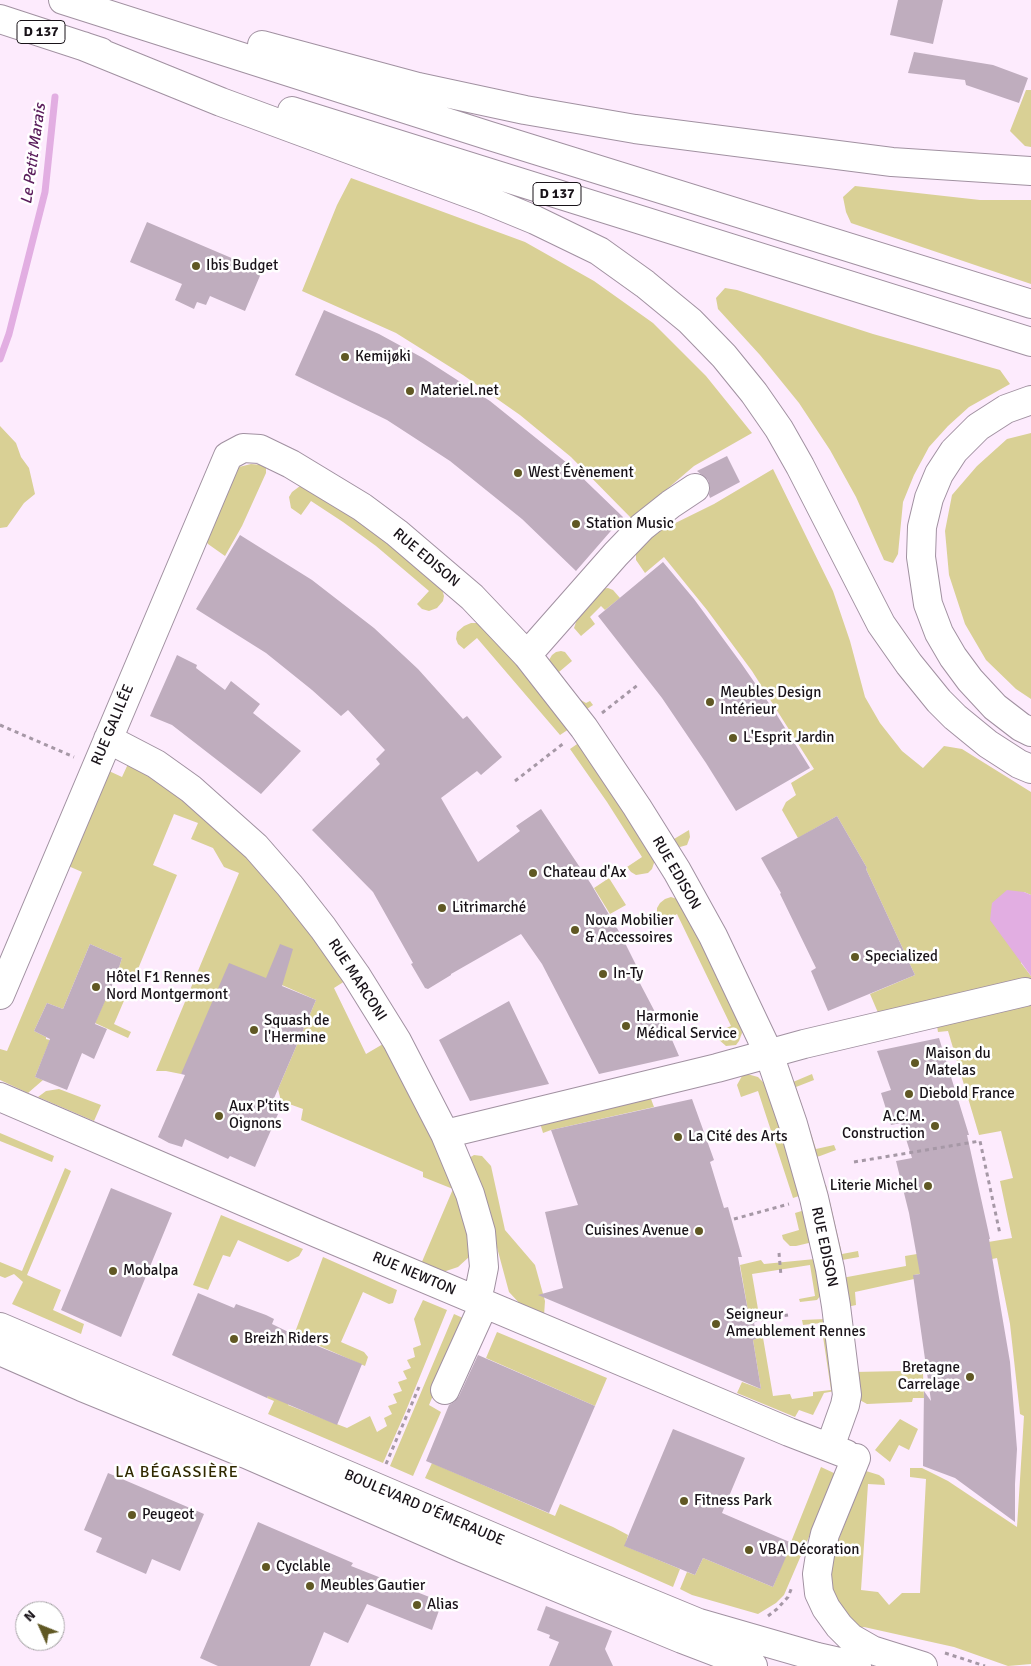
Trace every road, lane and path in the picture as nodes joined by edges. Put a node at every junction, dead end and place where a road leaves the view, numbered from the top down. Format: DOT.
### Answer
graph roads {
  1 [pos="63,0"];
  2 [pos="97,11"];
  3 [pos="0,19"];
  4 [pos="82,46"];
  5 [pos="1031,171"];
  6 [pos="1031,304"];
  7 [pos="1031,342"];
  8 [pos="1031,400"];
  9 [pos="228,456"];
  10 [pos="696,488"];
  11 [pos="527,655"];
  12 [pos="0,725"];
  13 [pos="1031,732"];
  14 [pos="108,739"];
  15 [pos="96,767"];
  16 [pos="1031,769"];
  17 [pos="1025,992"];
  18 [pos="0,995"];
  19 [pos="769,1054"];
  20 [pos="0,1097"];
  21 [pos="445,1134"];
  22 [pos="854,1162"];
  23 [pos="814,1198"];
  24 [pos="734,1219"];
  25 [pos="1000,1234"];
  26 [pos="779,1253"];
  27 [pos="781,1276"];
  28 [pos="480,1301"];
  29 [pos="788,1315"];
  30 [pos="753,1321"];
  31 [pos="0,1327"];
  32 [pos="0,1351"];
  33 [pos="445,1390"];
  34 [pos="830,1447"];
  35 [pos="817,1574"];
  36 [pos="757,1639"];
  37 [pos="930,1658"];
  38 [pos="753,1666"];
  39 [pos="857,1666"];
  40 [pos="985,1666"];
  1 -- 2 [label="main road, D 137"];
  2 -- 5 [label="main road"];
  2 -- 6 [label="main road, D 137"];
  3 -- 4 [label="main road, D 137"];
  4 -- 7 [label="main road, D 137"];
  4 -- 16 [label="main road"];
  8 -- 13 [label="main road"];
  9 -- 11 [label="main road, RUE EDISON"];
  9 -- 14 [label="main road, RUE GALILÉE"];
  10 -- 11 [label="main road"];
  11 -- 19 [label="main road, RUE EDISON"];
  12 -- 15 [label="path"];
  14 -- 15 [label="main road, RUE GALILÉE"];
  14 -- 21 [label="main road, RUE MARCONI"];
  15 -- 18 [label="main road, RUE GALILÉE"];
  17 -- 19 [label="main road"];
  19 -- 21 [label="main road"];
  19 -- 23 [label="main road, RUE EDISON"];
  20 -- 28 [label="main road, RUE NEWTON"];
  21 -- 28 [label="main road, RUE MARCONI"];
  22 -- 25 [label="path"];
  23 -- 24 [label="path"];
  23 -- 34 [label="main road, RUE EDISON"];
  26 -- 27 [label="path"];
  28 -- 33 [label="main road, RUE MARCONI"];
  28 -- 34 [label="main road, RUE NEWTON"];
  29 -- 30 [label="path"];
  31 -- 36 [label="main road, BOULEVARD D'ÉMERAUDE"];
  32 -- 38 [label="main road, BOULEVARD D'ÉMERAUDE"];
  34 -- 35 [label="main road"];
  35 -- 36 [label="path"];
  35 -- 37 [label="main road"];
  36 -- 39 [label="main road, BOULEVARD D'ÉMERAUDE"];
  37 -- 40 [label="path"];
}
